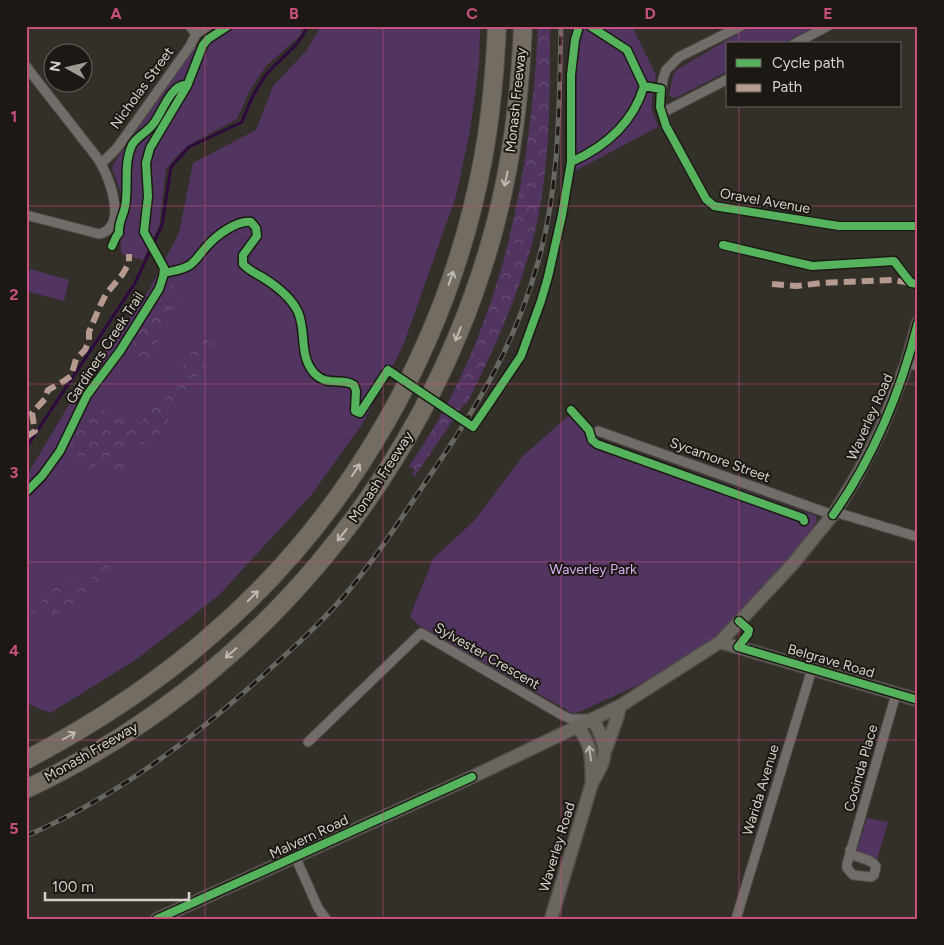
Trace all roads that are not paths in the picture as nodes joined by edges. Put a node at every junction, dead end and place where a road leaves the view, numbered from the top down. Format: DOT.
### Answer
graph roads {
  1 [pos="208,26"];
  2 [pos="497,26"];
  3 [pos="523,26"];
  4 [pos="741,26"];
  5 [pos="828,26"];
  6 [pos="193,30"];
  7 [pos="798,42"];
  8 [pos="26,66"];
  9 [pos="726,80"];
  10 [pos="662,113"];
  11 [pos="101,164"];
  12 [pos="26,215"];
  13 [pos="918,226"];
  14 [pos="918,323"];
  15 [pos="912,365"];
  16 [pos="598,431"];
  17 [pos="834,513"];
  18 [pos="918,537"];
  19 [pos="720,642"];
  20 [pos="812,669"];
  21 [pos="896,694"];
  22 [pos="918,700"];
  23 [pos="620,706"];
  24 [pos="594,719"];
  25 [pos="574,722"];
  26 [pos="308,742"];
  27 [pos="606,749"];
  28 [pos="26,760"];
  29 [pos="592,783"];
  30 [pos="26,789"];
  31 [pos="850,850"];
  32 [pos="295,856"];
  33 [pos="157,919"];
  34 [pos="326,919"];
  35 [pos="551,919"];
  36 [pos="736,919"];
  1 -- 6 [label="street"];
  28 -- 2 [label="highway, Monash Freeway, one-way"];
  3 -- 30 [label="highway, Monash Freeway, one-way"];
  4 -- 10 [label="street"];
  5 -- 7 [label="street"];
  6 -- 11 [label="street, Nicholas Street"];
  8 -- 11 [label="street"];
  9 -- 10 [label="street"];
  10 -- 13 [label="street, Oravel Avenue"];
  11 -- 12 [label="street"];
  14 -- 15 [label="main road, Waverley Road"];
  15 -- 17 [label="main road, Waverley Road"];
  16 -- 17 [label="street, Sycamore Street"];
  17 -- 18 [label="street, Sycamore Street"];
  17 -- 19 [label="main road, Waverley Road"];
  19 -- 20 [label="main road, Belgrave Road"];
  19 -- 23 [label="main road, Waverley Road"];
  20 -- 21 [label="main road, Belgrave Road"];
  20 -- 36 [label="street, Warida Avenue"];
  21 -- 22 [label="main road, Belgrave Road"];
  21 -- 31 [label="street, Cooinda Place"];
  23 -- 24 [label="main road, Malvern Road"];
  23 -- 27 [label="main road, Waverley Road"];
  24 -- 25 [label="main road, Malvern Road"];
  24 -- 27 [label="main road"];
  25 -- 26 [label="street, Sylvester Crescent"];
  29 -- 25 [label="main road, Waverley Road, one-way"];
  25 -- 32 [label="main road, Malvern Road"];
  27 -- 29 [label="main road, Waverley Road"];
  29 -- 35 [label="main road, Waverley Road"];
  32 -- 33 [label="main road, Malvern Road"];
  32 -- 34 [label="street"];
}
